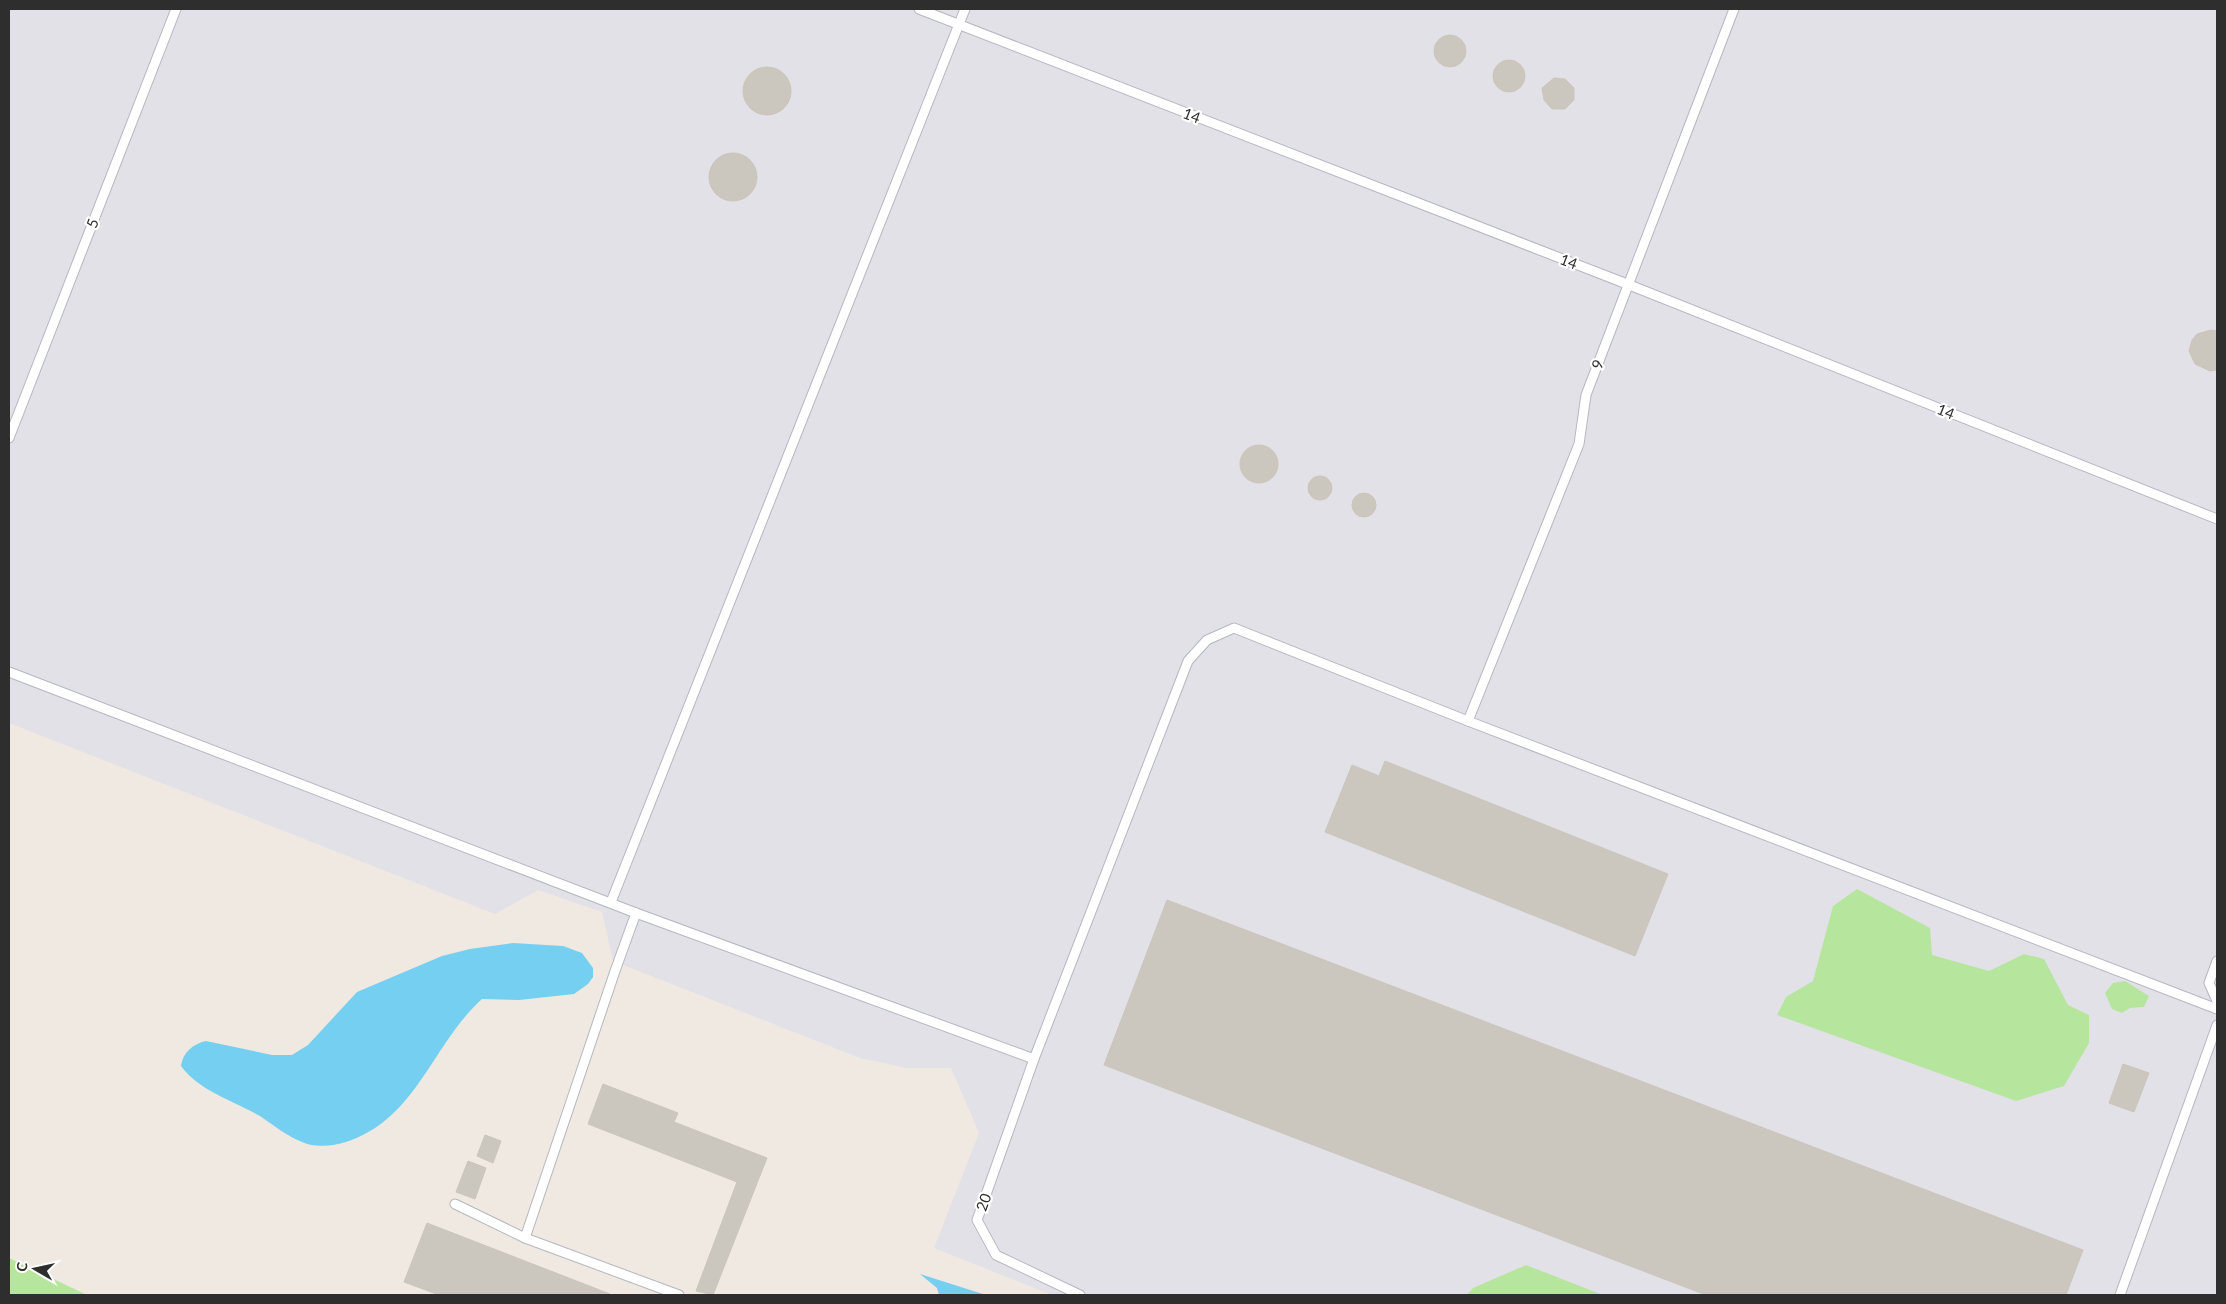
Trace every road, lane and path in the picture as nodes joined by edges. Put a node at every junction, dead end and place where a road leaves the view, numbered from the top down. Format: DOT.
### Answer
graph roads {
  1 [pos="176,9"];
  2 [pos="919,9"];
  3 [pos="965,9"];
  4 [pos="1734,9"];
  5 [pos="959,25"];
  6 [pos="1627,284"];
  7 [pos="9,438"];
  8 [pos="2217,520"];
  9 [pos="9,672"];
  10 [pos="1468,721"];
  11 [pos="611,902"];
  12 [pos="636,913"];
  13 [pos="2217,961"];
  14 [pos="2217,1001"];
  15 [pos="2217,1009"];
  16 [pos="2217,1025"];
  17 [pos="1034,1059"];
  18 [pos="455,1204"];
  19 [pos="526,1238"];
  20 [pos="678,1295"];
  21 [pos="1080,1295"];
  22 [pos="2120,1295"];
  1 -- 7 [label="lane, 5 / 5"];
  2 -- 5 [label="lane, 14 / 14"];
  3 -- 5 [label="lane"];
  4 -- 6 [label="lane, 9 / 9"];
  5 -- 6 [label="lane, 14 / 14"];
  5 -- 11 [label="lane"];
  6 -- 8 [label="lane, 14 / 14"];
  6 -- 10 [label="lane, 9 / 9"];
  9 -- 11 [label="lane"];
  10 -- 15 [label="lane, 20"];
  10 -- 17 [label="lane, 20"];
  11 -- 12 [label="lane"];
  12 -- 17 [label="lane"];
  12 -- 19 [label="lane"];
  13 -- 14 [label="lane"];
  16 -- 22 [label="lane"];
  17 -- 21 [label="lane, 20 / 20"];
  18 -- 19 [label="lane"];
  19 -- 20 [label="lane"];
}
